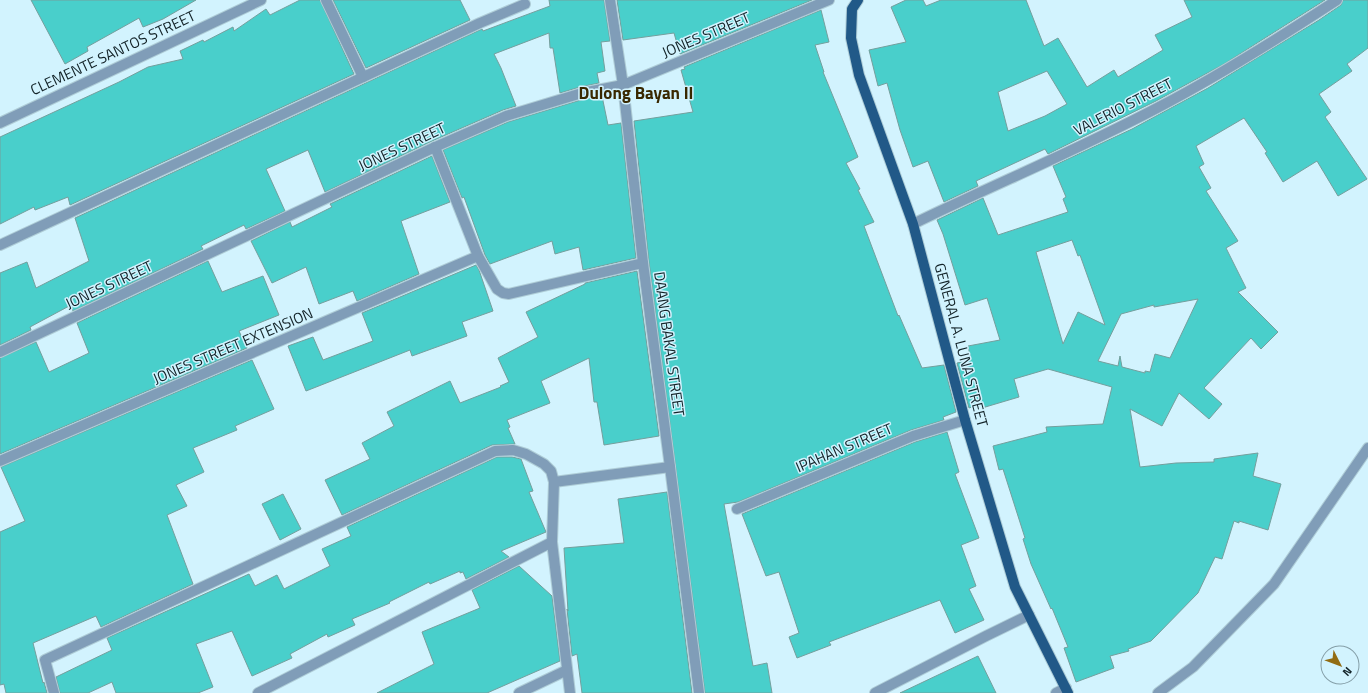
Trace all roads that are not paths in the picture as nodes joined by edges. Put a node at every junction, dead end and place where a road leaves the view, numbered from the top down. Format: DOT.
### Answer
graph roads {
  1 [pos="261,0"];
  2 [pos="326,0"];
  3 [pos="610,0"];
  4 [pos="829,0"];
  5 [pos="858,0"];
  6 [pos="1337,0"];
  7 [pos="525,4"];
  8 [pos="363,77"];
  9 [pos="623,85"];
  10 [pos="0,124"];
  11 [pos="435,147"];
  12 [pos="913,224"];
  13 [pos="0,245"];
  14 [pos="478,256"];
  15 [pos="643,262"];
  16 [pos="0,352"];
  17 [pos="965,420"];
  18 [pos="1368,448"];
  19 [pos="0,461"];
  20 [pos="670,467"];
  21 [pos="554,482"];
  22 [pos="737,509"];
  23 [pos="552,542"];
  24 [pos="1029,616"];
  25 [pos="567,670"];
  26 [pos="1067,690"];
  27 [pos="54,693"];
  28 [pos="258,693"];
  29 [pos="519,693"];
  30 [pos="570,693"];
  31 [pos="699,693"];
  32 [pos="875,693"];
  33 [pos="1056,693"];
  34 [pos="1158,693"];
  1 -- 10 [label="street, CLEMENTE SANTOS STREET"];
  2 -- 8 [label="street"];
  3 -- 9 [label="street, DAANG BAKAL STREET"];
  4 -- 9 [label="street, JONES STREET"];
  5 -- 12 [label="main road, GENERAL A. LUNA STREET"];
  6 -- 12 [label="street, VALERIO STREET"];
  7 -- 8 [label="street"];
  8 -- 13 [label="street"];
  9 -- 11 [label="street, JONES STREET"];
  9 -- 15 [label="street, DAANG BAKAL STREET"];
  11 -- 14 [label="street"];
  11 -- 16 [label="street, JONES STREET"];
  12 -- 17 [label="main road, GENERAL A. LUNA STREET"];
  14 -- 15 [label="street"];
  14 -- 19 [label="street, JONES STREET EXTENSION"];
  15 -- 20 [label="street, DAANG BAKAL STREET"];
  17 -- 22 [label="street, IPAHAN STREET"];
  17 -- 24 [label="main road, GENERAL A. LUNA STREET"];
  18 -- 34 [label="street"];
  20 -- 21 [label="street"];
  20 -- 31 [label="street, DAANG BAKAL STREET"];
  21 -- 23 [label="street"];
  21 -- 27 [label="street"];
  23 -- 25 [label="street"];
  23 -- 28 [label="street"];
  24 -- 26 [label="main road, GENERAL A. LUNA STREET"];
  24 -- 32 [label="street"];
  25 -- 29 [label="street"];
  25 -- 30 [label="street"];
  26 -- 33 [label="street"];
}
